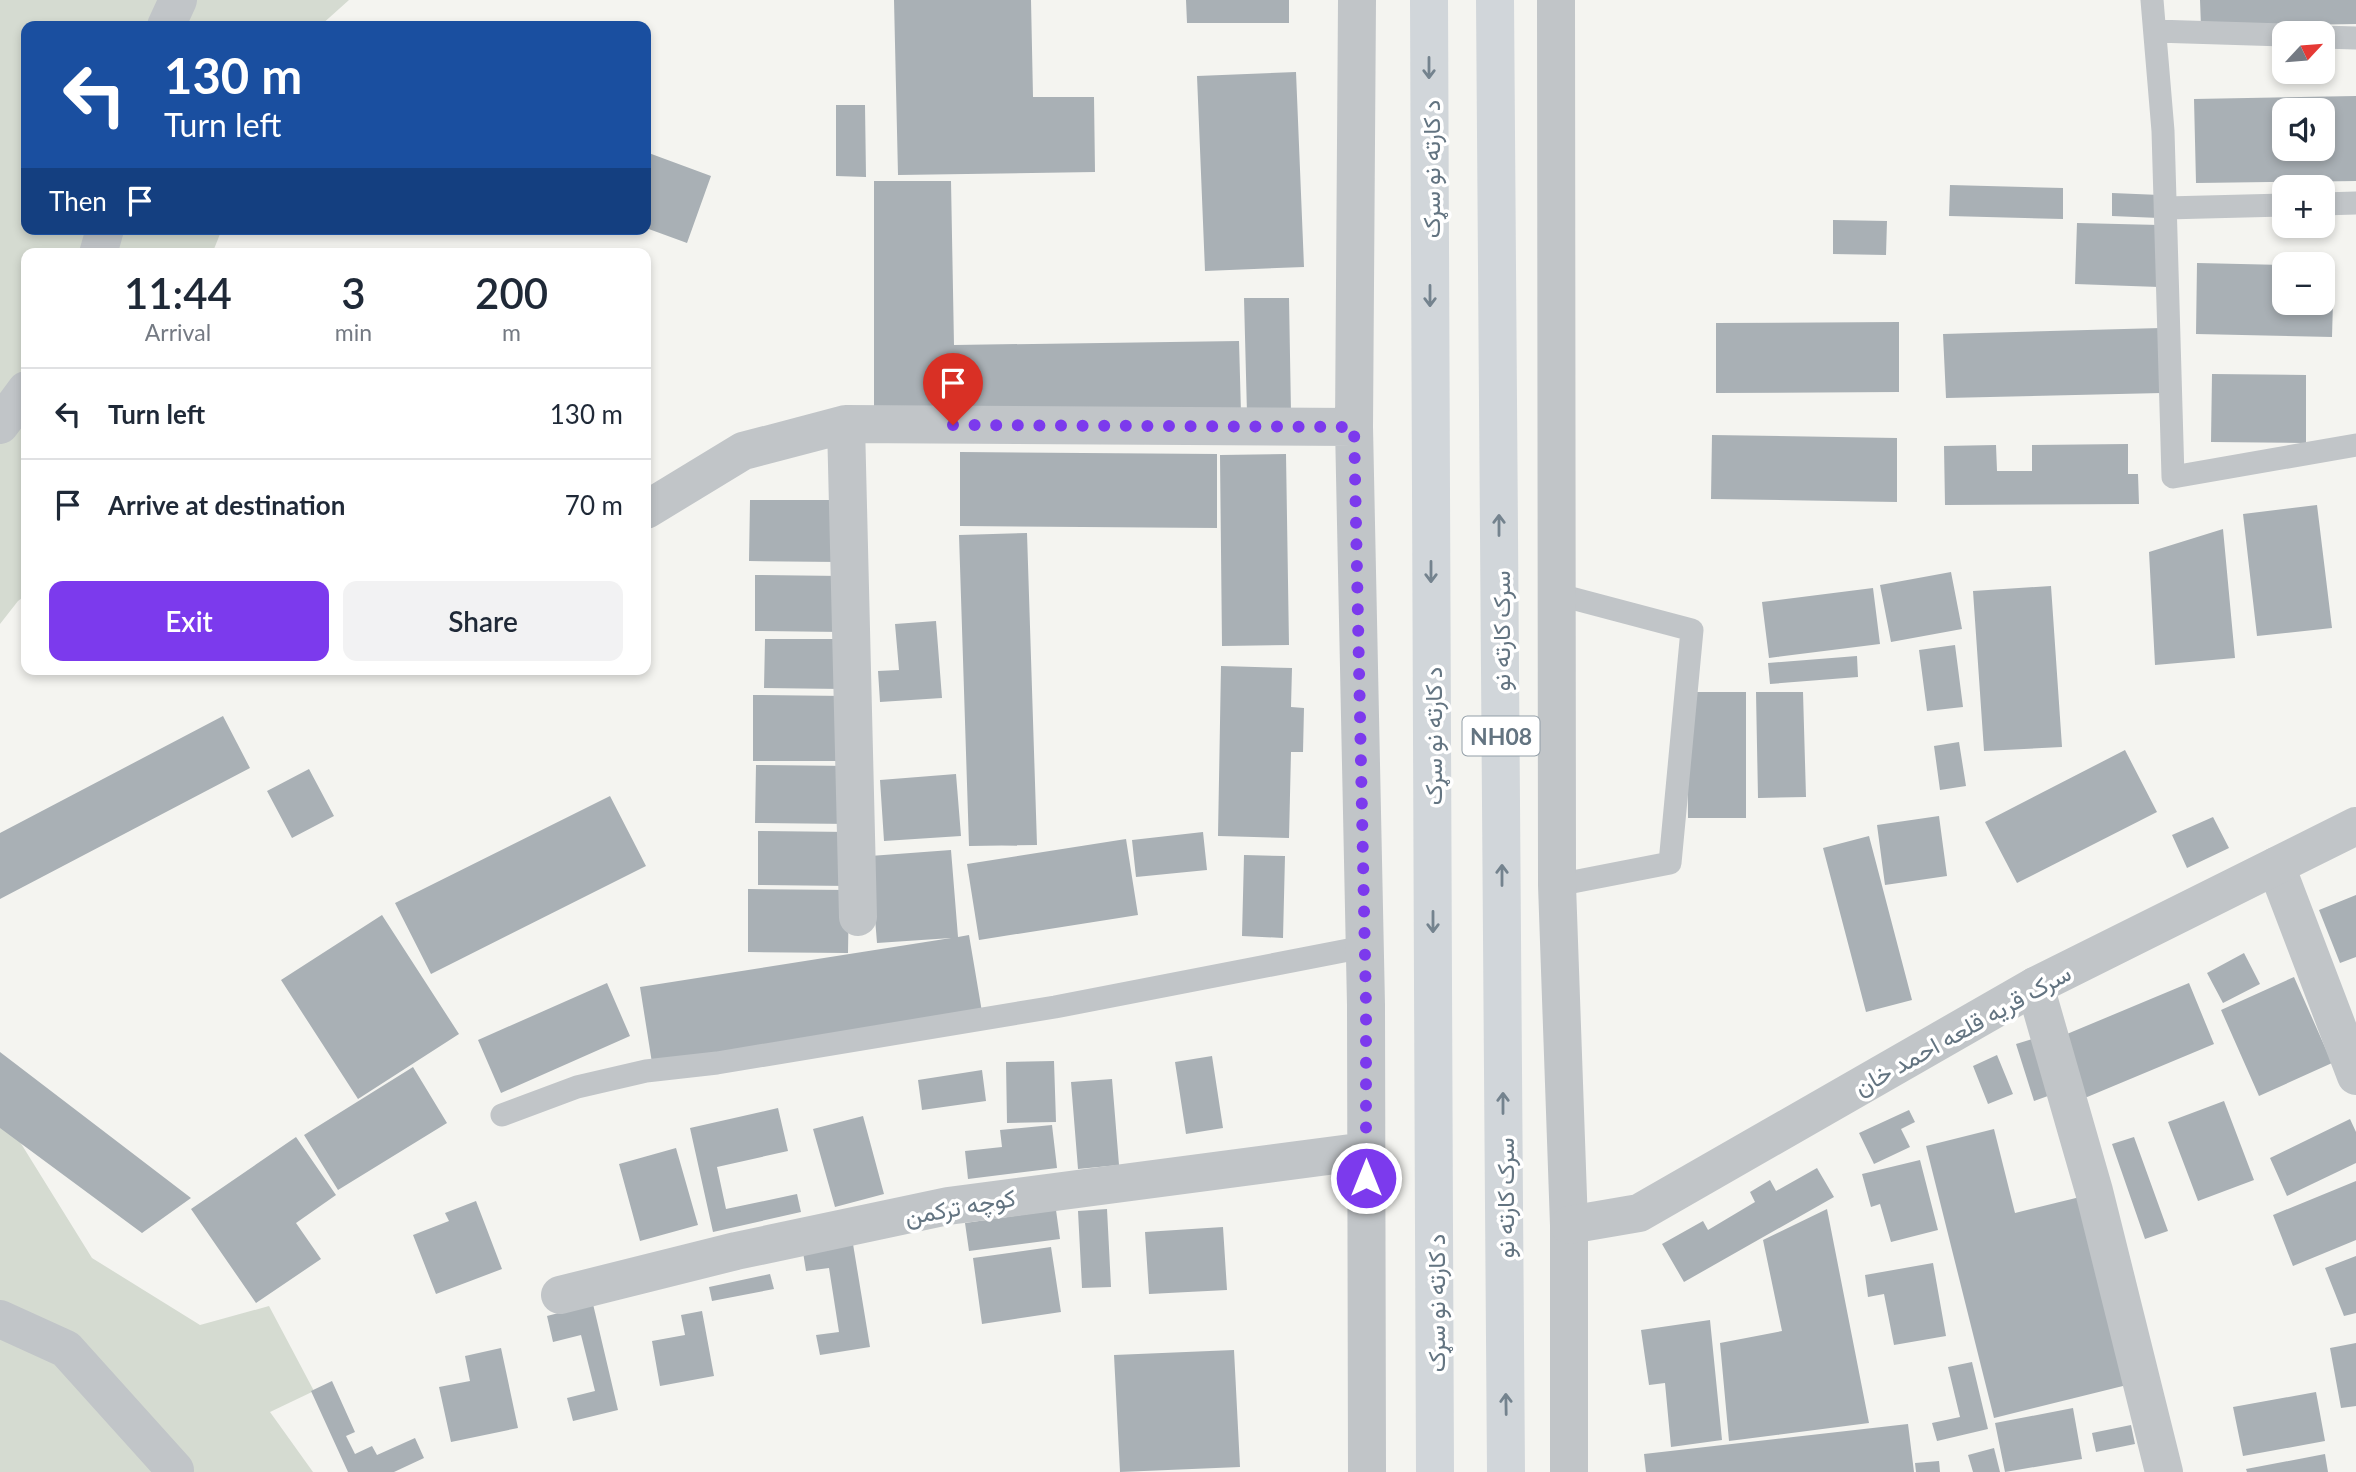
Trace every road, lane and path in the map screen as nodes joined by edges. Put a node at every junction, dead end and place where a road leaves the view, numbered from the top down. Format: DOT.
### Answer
graph roads {
  1 [pos="178,0"];
  2 [pos="1357,0"];
  3 [pos="1429,0"];
  4 [pos="1496,0"];
  5 [pos="1556,0"];
  6 [pos="2152,0"];
  7 [pos="168,21"];
  8 [pos="2155,31"];
  9 [pos="2272,35"];
  10 [pos="2335,37"];
  11 [pos="2356,38"];
  12 [pos="2356,203"];
  13 [pos="2335,204"];
  14 [pos="2272,205"];
  15 [pos="2165,208"];
  16 [pos="21,397"];
  17 [pos="846,424"];
  18 [pos="0,425"];
  19 [pos="1354,427"];
  20 [pos="2356,445"];
  21 [pos="651,507"];
  22 [pos="1556,594"];
  23 [pos="2356,826"];
  24 [pos="2276,866"];
  25 [pos="1557,885"];
  26 [pos="858,917"];
  27 [pos="1364,947"];
  28 [pos="2035,986"];
  29 [pos="2356,1076"];
  30 [pos="502,1115"];
  31 [pos="1366,1151"];
  32 [pos="1569,1225"];
  33 [pos="560,1295"];
  34 [pos="0,1319"];
  35 [pos="175,1470"];
  36 [pos="1367,1472"];
  37 [pos="1436,1472"];
  38 [pos="1506,1472"];
  39 [pos="1569,1472"];
  40 [pos="2164,1472"];
  1 -- 7 [label="street"];
  2 -- 19 [label="street"];
  3 -- 37 [label="highway, د کارته نو سړک / NH08, one-way"];
  38 -- 4 [label="highway, سرک کارته نو / NH08, one-way"];
  5 -- 22 [label="street"];
  6 -- 8 [label="lane"];
  8 -- 9 [label="lane"];
  8 -- 15 [label="lane"];
  10 -- 11 [label="lane"];
  12 -- 13 [label="lane"];
  14 -- 15 [label="lane"];
  15 -- 20 [label="lane"];
  16 -- 18 [label="street"];
  17 -- 19 [label="street"];
  17 -- 21 [label="street"];
  17 -- 26 [label="street"];
  19 -- 27 [label="street"];
  22 -- 25 [label="street"];
  22 -- 25 [label="lane"];
  23 -- 24 [label="street, سرک قریه قلعه احمد خان"];
  24 -- 28 [label="street, سرک قریه قلعه احمد خان"];
  24 -- 29 [label="street"];
  25 -- 32 [label="street"];
  27 -- 30 [label="lane"];
  27 -- 31 [label="street"];
  28 -- 32 [label="street, سرک قریه قلعه احمد خان"];
  28 -- 40 [label="street"];
  31 -- 33 [label="street, کوچه ترکمن"];
  31 -- 36 [label="street"];
  32 -- 39 [label="street"];
  34 -- 35 [label="street"];
}
